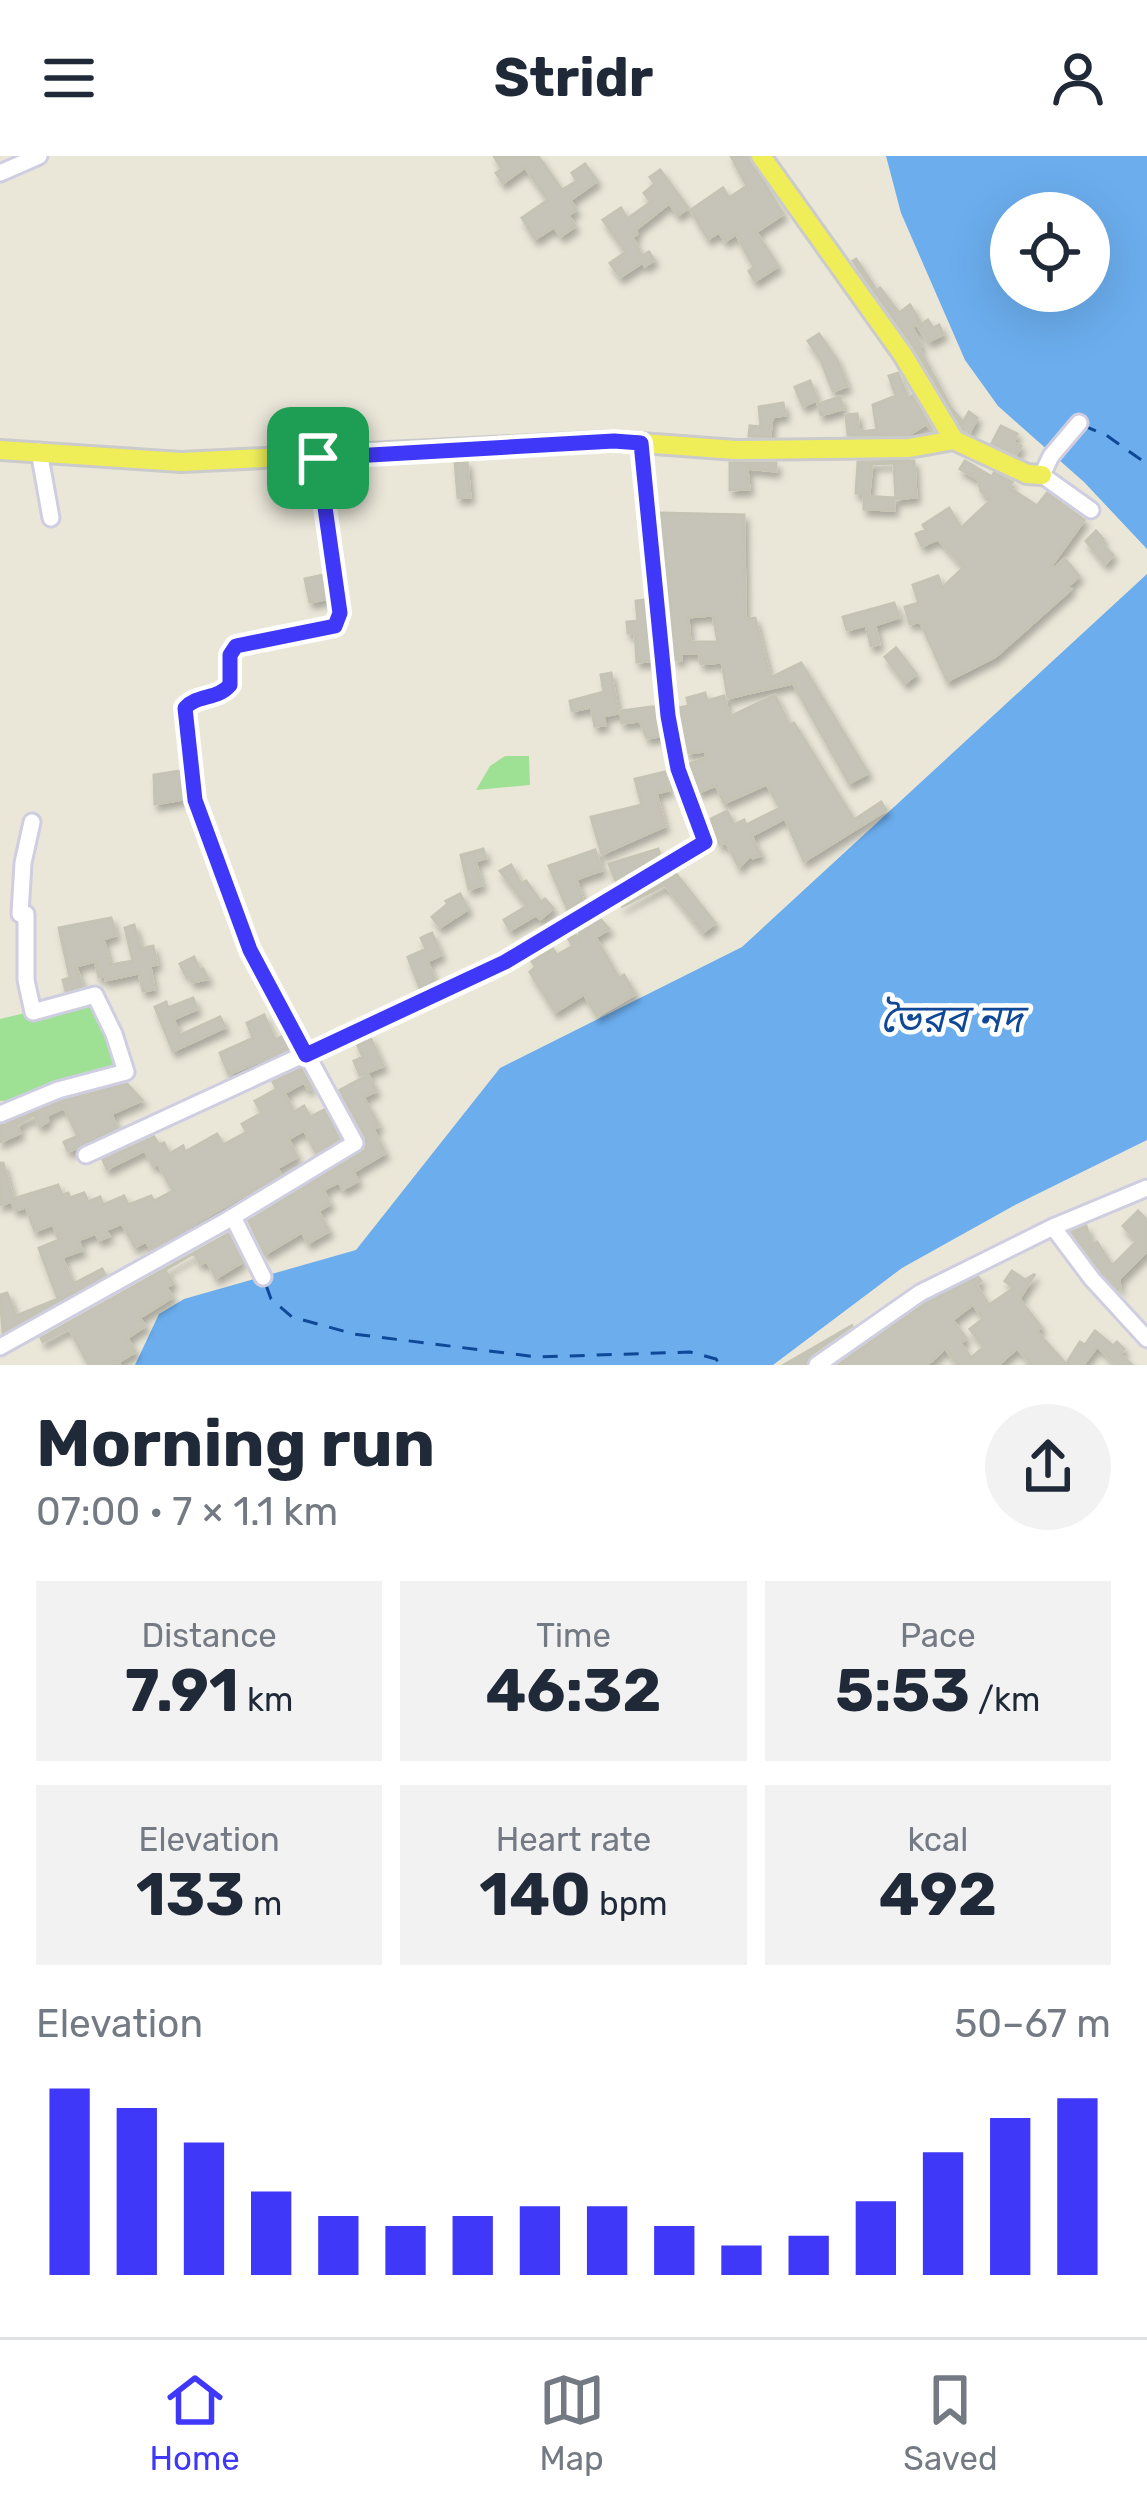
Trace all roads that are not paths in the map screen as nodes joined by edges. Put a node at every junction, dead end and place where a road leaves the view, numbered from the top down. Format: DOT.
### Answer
graph roads {
  1 [pos="39,156"];
  2 [pos="761,156"];
  3 [pos="0,172"];
  4 [pos="1079,423"];
  5 [pos="954,440"];
  6 [pos="641,443"];
  7 [pos="0,450"];
  8 [pos="39,452"];
  9 [pos="318,458"];
  10 [pos="1042,475"];
  11 [pos="1091,510"];
  12 [pos="51,518"];
  13 [pos="32,822"];
  14 [pos="306,1055"];
  15 [pos="0,1114"];
  16 [pos="86,1155"];
  17 [pos="1147,1188"];
  18 [pos="233,1217"];
  19 [pos="1053,1227"];
  20 [pos="263,1276"];
  21 [pos="1147,1339"];
  22 [pos="0,1347"];
  23 [pos="817,1365"];
  1 -- 3 [label="street"];
  2 -- 5 [label="main road"];
  4 -- 10 [label="street"];
  5 -- 6 [label="main road"];
  5 -- 10 [label="main road"];
  6 -- 9 [label="main road"];
  6 -- 14 [label="street"];
  7 -- 8 [label="main road"];
  8 -- 9 [label="main road"];
  8 -- 12 [label="street"];
  9 -- 14 [label="street"];
  10 -- 11 [label="street"];
  13 -- 15 [label="street"];
  14 -- 16 [label="street"];
  14 -- 18 [label="street"];
  17 -- 19 [label="street"];
  18 -- 20 [label="street"];
  18 -- 22 [label="street"];
  19 -- 21 [label="street"];
  19 -- 23 [label="street"];
}
